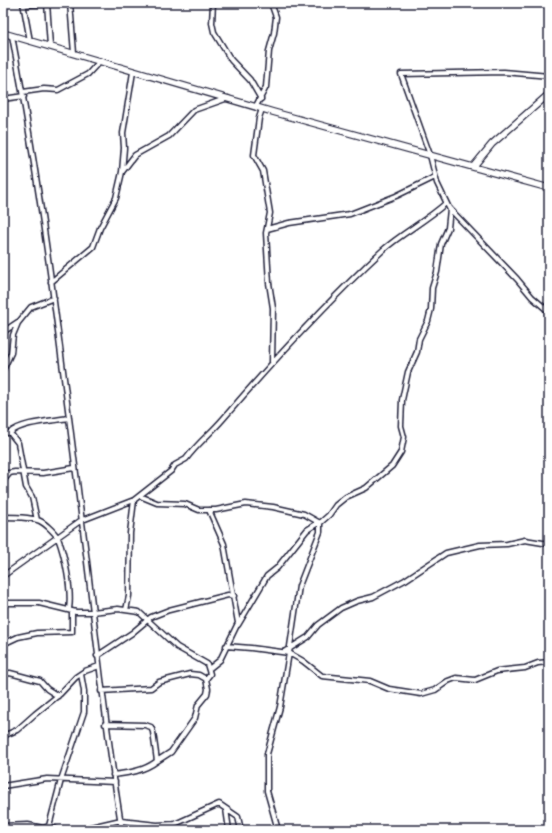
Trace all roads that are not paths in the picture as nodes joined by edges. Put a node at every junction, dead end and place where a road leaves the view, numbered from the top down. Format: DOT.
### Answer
graph roads {
  1 [pos="57,3"];
  2 [pos="70,3"];
  3 [pos="213,3"];
  4 [pos="271,3"];
  5 [pos="24,4"];
  6 [pos="47,4"];
  7 [pos="3,33"];
  8 [pos="12,36"];
  9 [pos="30,41"];
  10 [pos="50,46"];
  11 [pos="74,53"];
  12 [pos="100,61"];
  13 [pos="133,72"];
  14 [pos="549,76"];
  15 [pos="3,92"];
  16 [pos="23,94"];
  17 [pos="549,94"];
  18 [pos="228,98"];
  19 [pos="3,99"];
  20 [pos="261,99"];
  21 [pos="259,107"];
  22 [pos="430,155"];
  23 [pos="473,167"];
  24 [pos="122,172"];
  25 [pos="435,177"];
  26 [pos="549,188"];
  27 [pos="446,203"];
  28 [pos="450,210"];
  29 [pos="267,229"];
  30 [pos="52,282"];
  31 [pos="54,298"];
  32 [pos="549,320"];
  33 [pos="19,322"];
  34 [pos="3,332"];
  35 [pos="272,362"];
  36 [pos="3,370"];
  37 [pos="69,418"];
  38 [pos="3,433"];
  39 [pos="10,434"];
  40 [pos="74,468"];
  41 [pos="24,472"];
  42 [pos="3,474"];
  43 [pos="9,474"];
  44 [pos="3,481"];
  45 [pos="140,496"];
  46 [pos="134,500"];
  47 [pos="209,510"];
  48 [pos="3,517"];
  49 [pos="37,520"];
  50 [pos="80,521"];
  51 [pos="319,523"];
  52 [pos="58,537"];
  53 [pos="549,544"];
  54 [pos="3,576"];
  55 [pos="233,594"];
  56 [pos="3,603"];
  57 [pos="70,610"];
  58 [pos="126,610"];
  59 [pos="92,612"];
  60 [pos="148,620"];
  61 [pos="238,625"];
  62 [pos="3,644"];
  63 [pos="226,646"];
  64 [pos="290,648"];
  65 [pos="284,652"];
  66 [pos="289,653"];
  67 [pos="97,656"];
  68 [pos="549,662"];
  69 [pos="98,666"];
  70 [pos="210,668"];
  71 [pos="3,674"];
  72 [pos="80,674"];
  73 [pos="206,679"];
  74 [pos="101,690"];
  75 [pos="58,696"];
  76 [pos="105,724"];
  77 [pos="3,736"];
  78 [pos="157,761"];
  79 [pos="113,775"];
  80 [pos="61,780"];
  81 [pos="115,782"];
  82 [pos="3,786"];
  83 [pos="226,809"];
  84 [pos="121,821"];
  85 [pos="20,825"];
  86 [pos="162,825"];
  87 [pos="3,826"];
  88 [pos="47,828"];
  89 [pos="21,830"];
  90 [pos="58,830"];
  91 [pos="78,830"];
  92 [pos="122,830"];
  93 [pos="162,830"];
  94 [pos="229,830"];
  95 [pos="241,830"];
  96 [pos="278,830"];
  1 -- 6 [label="street"];
  2 -- 11 [label="street"];
  3 -- 20 [label="street"];
  4 -- 20 [label="street"];
  5 -- 6 [label="street"];
  5 -- 9 [label="street"];
  6 -- 10 [label="street"];
  7 -- 8 [label="street"];
  8 -- 9 [label="street"];
  8 -- 16 [label="street"];
  9 -- 10 [label="street"];
  10 -- 11 [label="street"];
  11 -- 12 [label="street"];
  12 -- 13 [label="street"];
  12 -- 16 [label="street"];
  13 -- 18 [label="street"];
  13 -- 24 [label="street"];
  14 -- 22 [label="street"];
  15 -- 19 [label="street"];
  16 -- 19 [label="street"];
  16 -- 30 [label="street"];
  17 -- 23 [label="street"];
  18 -- 21 [label="street"];
  18 -- 24 [label="street"];
  20 -- 21 [label="street"];
  21 -- 22 [label="street"];
  21 -- 29 [label="street"];
  22 -- 23 [label="street"];
  22 -- 25 [label="street"];
  23 -- 26 [label="street"];
  24 -- 30 [label="street"];
  25 -- 27 [label="street"];
  25 -- 29 [label="street"];
  27 -- 28 [label="street"];
  27 -- 35 [label="street"];
  28 -- 32 [label="street"];
  28 -- 51 [label="street"];
  29 -- 35 [label="street"];
  30 -- 31 [label="street"];
  31 -- 33 [label="street"];
  31 -- 37 [label="street"];
  33 -- 34 [label="street"];
  33 -- 36 [label="street"];
  35 -- 45 [label="street"];
  37 -- 39 [label="street"];
  37 -- 40 [label="street"];
  38 -- 39 [label="street"];
  39 -- 41 [label="street"];
  40 -- 41 [label="street"];
  40 -- 50 [label="street"];
  41 -- 43 [label="street"];
  41 -- 49 [label="street"];
  42 -- 43 [label="street"];
  43 -- 44 [label="street"];
  45 -- 46 [label="street"];
  45 -- 47 [label="street"];
  46 -- 50 [label="street"];
  46 -- 58 [label="street"];
  47 -- 51 [label="street"];
  47 -- 55 [label="street"];
  48 -- 49 [label="street"];
  49 -- 52 [label="street"];
  50 -- 52 [label="street"];
  50 -- 59 [label="street"];
  51 -- 61 [label="street"];
  51 -- 64 [label="street"];
  52 -- 54 [label="street"];
  52 -- 57 [label="street"];
  53 -- 64 [label="street"];
  55 -- 60 [label="street"];
  55 -- 61 [label="street"];
  56 -- 57 [label="street"];
  57 -- 59 [label="street"];
  57 -- 62 [label="street"];
  58 -- 59 [label="street"];
  58 -- 60 [label="street"];
  59 -- 67 [label="street"];
  60 -- 67 [label="street"];
  60 -- 70 [label="street"];
  61 -- 63 [label="street"];
  63 -- 65 [label="street"];
  63 -- 70 [label="street"];
  64 -- 65 [label="street"];
  64 -- 66 [label="street"];
  65 -- 66 [label="street"];
  66 -- 68 [label="street"];
  66 -- 96 [label="street"];
  67 -- 69 [label="street"];
  69 -- 72 [label="street"];
  69 -- 74 [label="street"];
  70 -- 73 [label="street"];
  71 -- 75 [label="street"];
  72 -- 75 [label="street"];
  72 -- 80 [label="street"];
  73 -- 74 [label="street"];
  73 -- 78 [label="street"];
  74 -- 76 [label="street"];
  75 -- 77 [label="street"];
  76 -- 78 [label="street"];
  76 -- 79 [label="street"];
  78 -- 79 [label="street"];
  79 -- 81 [label="street"];
  80 -- 81 [label="street"];
  80 -- 82 [label="street"];
  80 -- 88 [label="street"];
  81 -- 84 [label="street"];
  83 -- 86 [label="street"];
  83 -- 94 [label="street"];
  83 -- 95 [label="street"];
  84 -- 86 [label="street"];
  84 -- 91 [label="street"];
  84 -- 92 [label="street"];
  85 -- 87 [label="street"];
  85 -- 88 [label="street"];
  85 -- 89 [label="street"];
  86 -- 93 [label="street"];
  88 -- 90 [label="street"];
}
